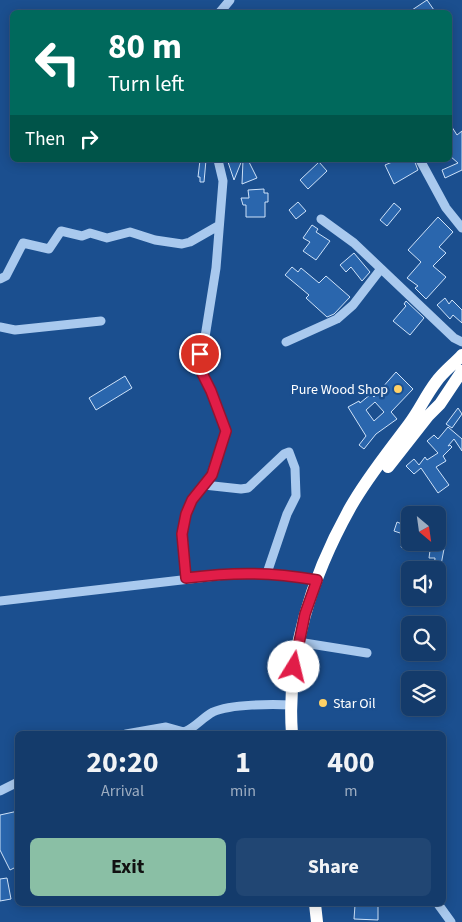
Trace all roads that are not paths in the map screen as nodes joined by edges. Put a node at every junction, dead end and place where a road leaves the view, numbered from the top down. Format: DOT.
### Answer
graph roads {
  1 [pos="230,0"];
  2 [pos="222,10"];
  3 [pos="218,162"];
  4 [pos="421,162"];
  5 [pos="321,218"];
  6 [pos="218,226"];
  7 [pos="462,228"];
  8 [pos="380,270"];
  9 [pos="0,280"];
  10 [pos="102,321"];
  11 [pos="0,327"];
  12 [pos="286,342"];
  13 [pos="462,342"];
  14 [pos="462,355"];
  15 [pos="462,370"];
  16 [pos="204,485"];
  17 [pos="342,526"];
  18 [pos="267,573"];
  19 [pos="186,578"];
  20 [pos="317,580"];
  21 [pos="0,601"];
  22 [pos="298,642"];
  23 [pos="367,653"];
  24 [pos="292,705"];
  25 [pos="143,731"];
  26 [pos="180,731"];
  27 [pos="185,731"];
  28 [pos="292,731"];
  29 [pos="15,784"];
  30 [pos="0,791"];
  31 [pos="315,906"];
  32 [pos="439,906"];
  33 [pos="317,922"];
  34 [pos="451,922"];
  1 -- 2 [label="street"];
  3 -- 6 [label="street"];
  4 -- 7 [label="street"];
  5 -- 8 [label="street"];
  6 -- 9 [label="street"];
  6 -- 16 [label="street"];
  8 -- 12 [label="street"];
  8 -- 13 [label="street"];
  10 -- 11 [label="street"];
  14 -- 17 [label="highway"];
  15 -- 17 [label="highway"];
  16 -- 18 [label="street"];
  16 -- 19 [label="street"];
  17 -- 20 [label="highway"];
  18 -- 19 [label="street"];
  18 -- 20 [label="street"];
  19 -- 21 [label="street"];
  20 -- 22 [label="highway"];
  22 -- 23 [label="street"];
  22 -- 24 [label="highway"];
  24 -- 27 [label="street"];
  24 -- 28 [label="highway"];
  25 -- 26 [label="street"];
  29 -- 30 [label="street"];
  31 -- 33 [label="highway"];
  32 -- 34 [label="street"];
}
